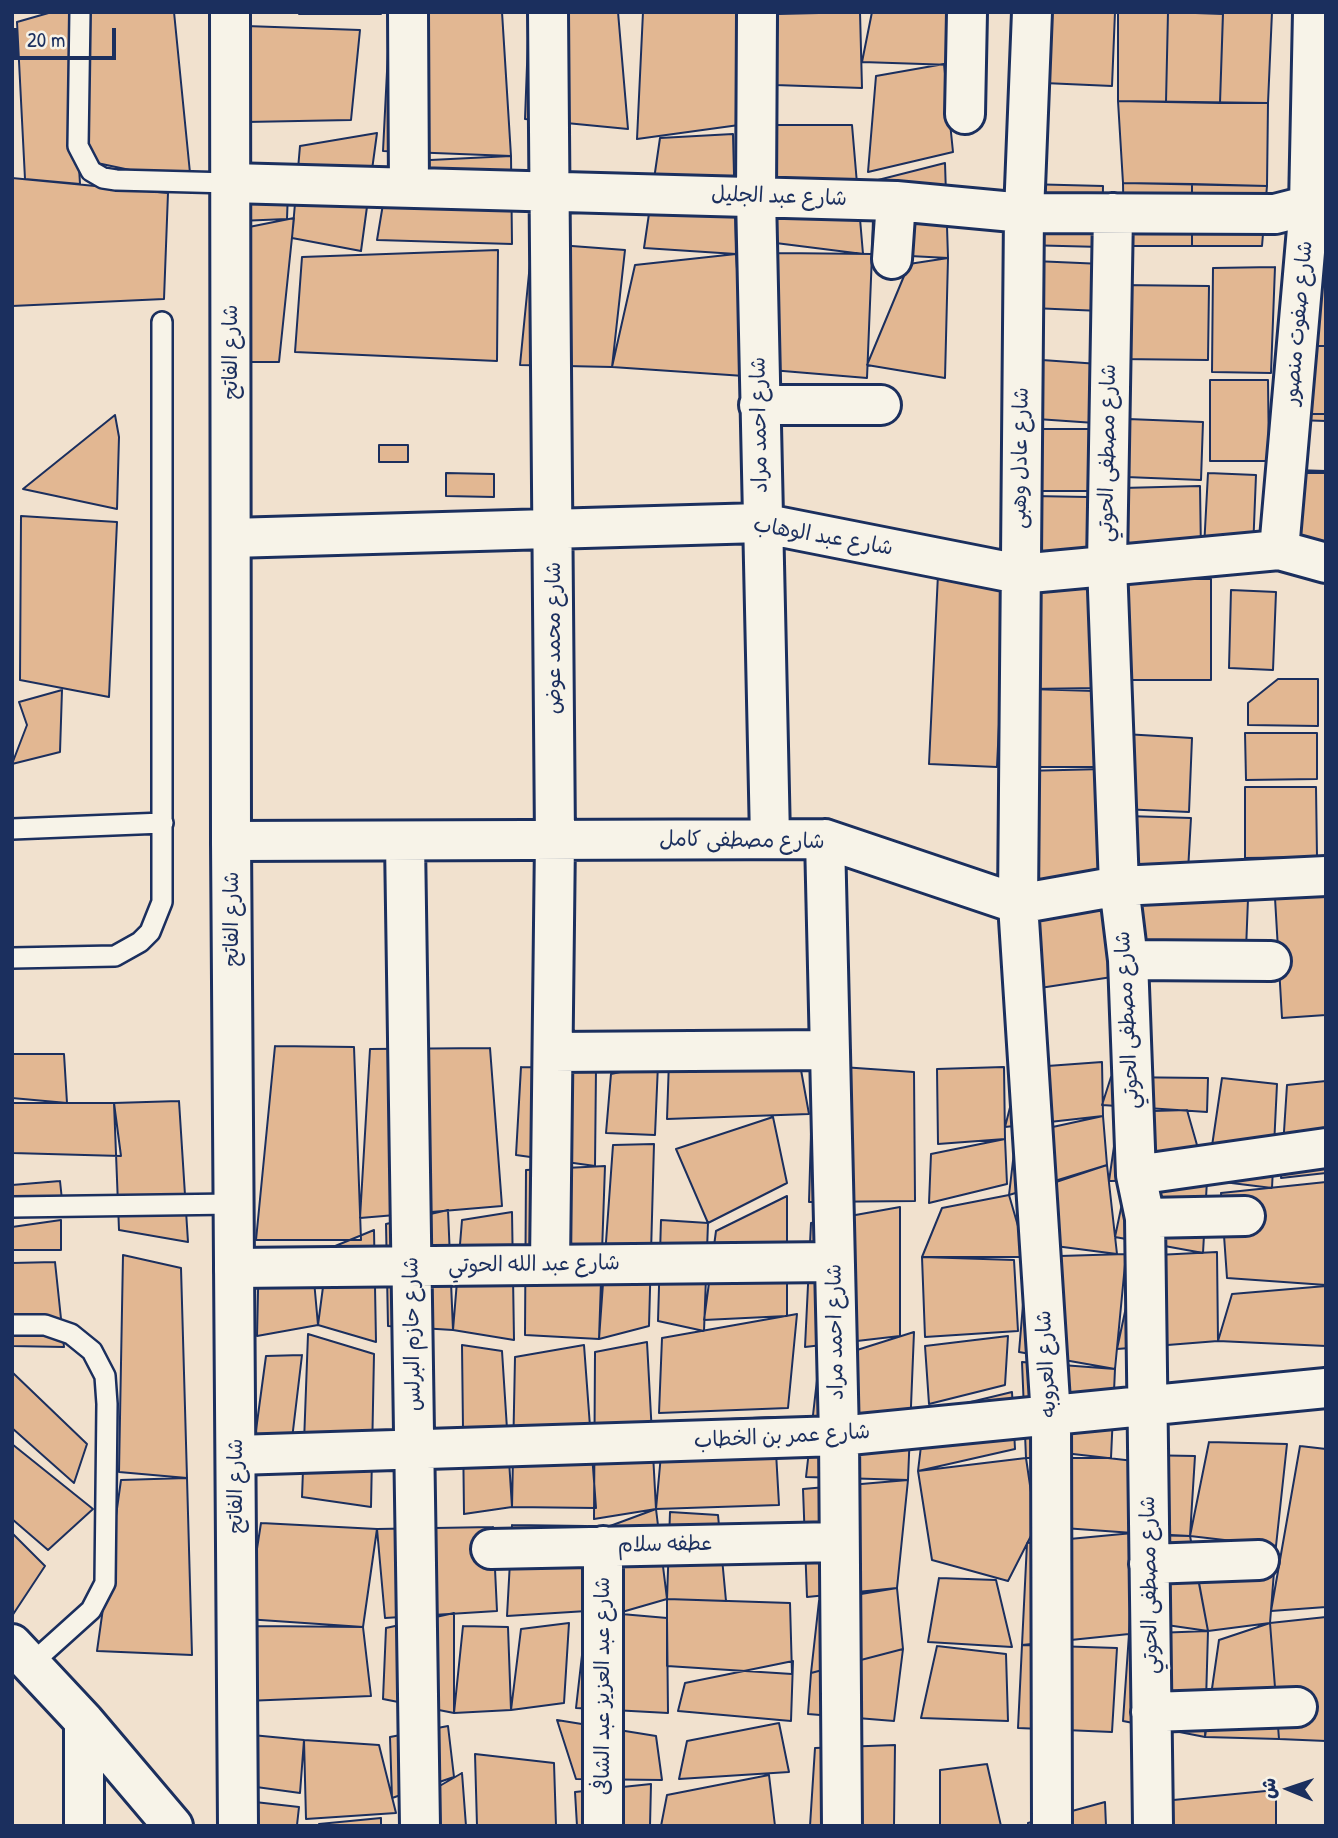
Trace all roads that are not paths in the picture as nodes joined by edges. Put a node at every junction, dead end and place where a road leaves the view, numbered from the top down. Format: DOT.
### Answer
graph roads {
  1 [pos="80,12"];
  2 [pos="230,12"];
  3 [pos="408,12"];
  4 [pos="548,12"];
  5 [pos="757,12"];
  6 [pos="967,12"];
  7 [pos="1032,12"];
  8 [pos="1313,12"];
  9 [pos="965,114"];
  10 [pos="230,183"];
  11 [pos="409,188"];
  12 [pos="548,190"];
  13 [pos="756,196"];
  14 [pos="896,201"];
  15 [pos="1318,204"];
  16 [pos="1024,213"];
  17 [pos="1112,213"];
  18 [pos="892,259"];
  19 [pos="162,322"];
  20 [pos="760,405"];
  21 [pos="881,405"];
  22 [pos="761,523"];
  23 [pos="553,530"];
  24 [pos="231,538"];
  25 [pos="1279,550"];
  26 [pos="1326,563"];
  27 [pos="1107,564"];
  28 [pos="1019,574"];
  29 [pos="163,823"];
  30 [pos="12,829"];
  31 [pos="770,838"];
  32 [pos="555,839"];
  33 [pos="825,839"];
  34 [pos="231,841"];
  35 [pos="405,842"];
  36 [pos="1326,876"];
  37 [pos="1118,886"];
  38 [pos="1017,904"];
  39 [pos="12,958"];
  40 [pos="1128,960"];
  41 [pos="1271,961"];
  42 [pos="830,1050"];
  43 [pos="552,1052"];
  44 [pos="1326,1148"];
  45 [pos="1136,1175"];
  46 [pos="234,1204"];
  47 [pos="12,1206"];
  48 [pos="1245,1216"];
  49 [pos="1146,1218"];
  50 [pos="834,1262"];
  51 [pos="550,1265"];
  52 [pos="412,1266"];
  53 [pos="234,1268"];
  54 [pos="12,1325"];
  55 [pos="1326,1388"];
  56 [pos="1148,1407"];
  57 [pos="1051,1417"];
  58 [pos="838,1436"];
  59 [pos="415,1450"];
  60 [pos="236,1455"];
  61 [pos="839,1542"];
  62 [pos="603,1546"];
  63 [pos="491,1549"];
  64 [pos="1259,1560"];
  65 [pos="1149,1564"];
  66 [pos="22,1654"];
  67 [pos="1297,1707"];
  68 [pos="1151,1712"];
  69 [pos="84,1721"];
  70 [pos="84,1826"];
  71 [pos="173,1826"];
  72 [pos="238,1826"];
  73 [pos="421,1826"];
  74 [pos="603,1826"];
  75 [pos="842,1826"];
  76 [pos="1052,1826"];
  77 [pos="1153,1826"];
  1 -- 10 [label="lane"];
  2 -- 10 [label="street, شارع الفاتح"];
  3 -- 11 [label="street"];
  4 -- 12 [label="street, شارع محمد عوض"];
  5 -- 13 [label="street, شارع احمد مراد"];
  6 -- 9 [label="street"];
  7 -- 16 [label="street, شارع عادل وهبى"];
  8 -- 15 [label="street, شارع صفوت منصور"];
  10 -- 11 [label="street, شارع عبد الجليل"];
  10 -- 24 [label="street, شارع الفاتح"];
  11 -- 12 [label="street, شارع عبد الجليل"];
  12 -- 13 [label="street, شارع عبد الجليل"];
  12 -- 23 [label="street, شارع محمد عوض"];
  13 -- 14 [label="street, شارع عبد الجليل"];
  13 -- 20 [label="street, شارع احمد مراد"];
  14 -- 16 [label="street, شارع عبد الجليل"];
  14 -- 18 [label="street"];
  15 -- 17 [label="street, شارع عبد الجليل"];
  15 -- 25 [label="street, شارع صفوت منصور"];
  16 -- 17 [label="street, شارع عبد الجليل"];
  16 -- 28 [label="street, شارع عادل وهبى"];
  17 -- 27 [label="street, شارع مصطفى الحوتي"];
  19 -- 29 [label="lane"];
  20 -- 21 [label="street"];
  20 -- 22 [label="street, شارع احمد مراد"];
  22 -- 23 [label="street, شارع عبد الوهاب"];
  22 -- 28 [label="street, شارع عبد الوهاب"];
  22 -- 31 [label="street, شارع احمد مراد"];
  23 -- 24 [label="street, شارع عبد الوهاب"];
  23 -- 32 [label="street, شارع محمد عوض"];
  24 -- 34 [label="street, شارع الفاتح"];
  25 -- 26 [label="street, شارع عبد الوهاب"];
  25 -- 27 [label="street, شارع عبد الوهاب"];
  27 -- 28 [label="street, شارع عبد الوهاب"];
  27 -- 37 [label="street, شارع مصطفى الحوتي"];
  28 -- 38 [label="street, شارع عادل وهبى"];
  29 -- 30 [label="lane"];
  29 -- 39 [label="lane"];
  31 -- 32 [label="street, شارع مصطفى كامل"];
  31 -- 33 [label="street, شارع مصطفى كامل"];
  32 -- 35 [label="street, شارع مصطفى كامل"];
  32 -- 43 [label="street, شارع محمد عوض"];
  33 -- 38 [label="street, شارع مصطفى كامل"];
  33 -- 42 [label="street, شارع احمد مراد"];
  34 -- 35 [label="street, شارع مصطفى كامل"];
  34 -- 46 [label="street, شارع الفاتح"];
  35 -- 52 [label="street, شارع حازم البرلس"];
  36 -- 37 [label="street, شارع مصطفى كامل"];
  37 -- 38 [label="street, شارع مصطفى كامل"];
  37 -- 40 [label="street, شارع مصطفى الحوتي"];
  38 -- 57 [label="street, شارع العروبه"];
  40 -- 41 [label="street"];
  40 -- 45 [label="street, شارع مصطفى الحوتي"];
  42 -- 43 [label="street"];
  42 -- 50 [label="street, شارع احمد مراد"];
  43 -- 51 [label="street, شارع محمد عوض"];
  44 -- 45 [label="street"];
  45 -- 49 [label="street, شارع مصطفى الحوتي"];
  46 -- 47 [label="lane"];
  46 -- 53 [label="street, شارع الفاتح"];
  48 -- 49 [label="street"];
  49 -- 56 [label="street, شارع مصطفى الحوتي"];
  50 -- 51 [label="street, شارع عبد الله الحوتي"];
  50 -- 58 [label="street, شارع احمد مراد"];
  51 -- 52 [label="street, شارع عبد الله الحوتي"];
  52 -- 53 [label="street, شارع عبد الله الحوتي"];
  52 -- 59 [label="street, شارع حازم البرلس"];
  53 -- 60 [label="street, شارع الفاتح"];
  54 -- 66 [label="lane"];
  55 -- 56 [label="street, شارع عمر بن الخطاب"];
  56 -- 57 [label="street, شارع عمر بن الخطاب"];
  56 -- 65 [label="street, شارع مصطفى الحوتي"];
  57 -- 58 [label="street, شارع عمر بن الخطاب"];
  57 -- 76 [label="street, شارع العروبه"];
  58 -- 59 [label="street, شارع عمر بن الخطاب"];
  58 -- 61 [label="street, شارع احمد مراد"];
  59 -- 60 [label="street, شارع عمر بن الخطاب"];
  59 -- 73 [label="street, شارع حازم البرلس"];
  60 -- 72 [label="street, شارع الفاتح"];
  61 -- 62 [label="street, عطفه سلام"];
  61 -- 75 [label="street, شارع احمد مراد"];
  62 -- 63 [label="street, عطفه سلام"];
  62 -- 74 [label="street, شارع عبد العزيز عبد الشافى"];
  64 -- 65 [label="street"];
  65 -- 68 [label="street, شارع مصطفى الحوتي"];
  66 -- 69 [label="street"];
  67 -- 68 [label="street"];
  68 -- 77 [label="street, شارع مصطفى الحوتي"];
  69 -- 70 [label="street"];
  69 -- 71 [label="street"];
}
